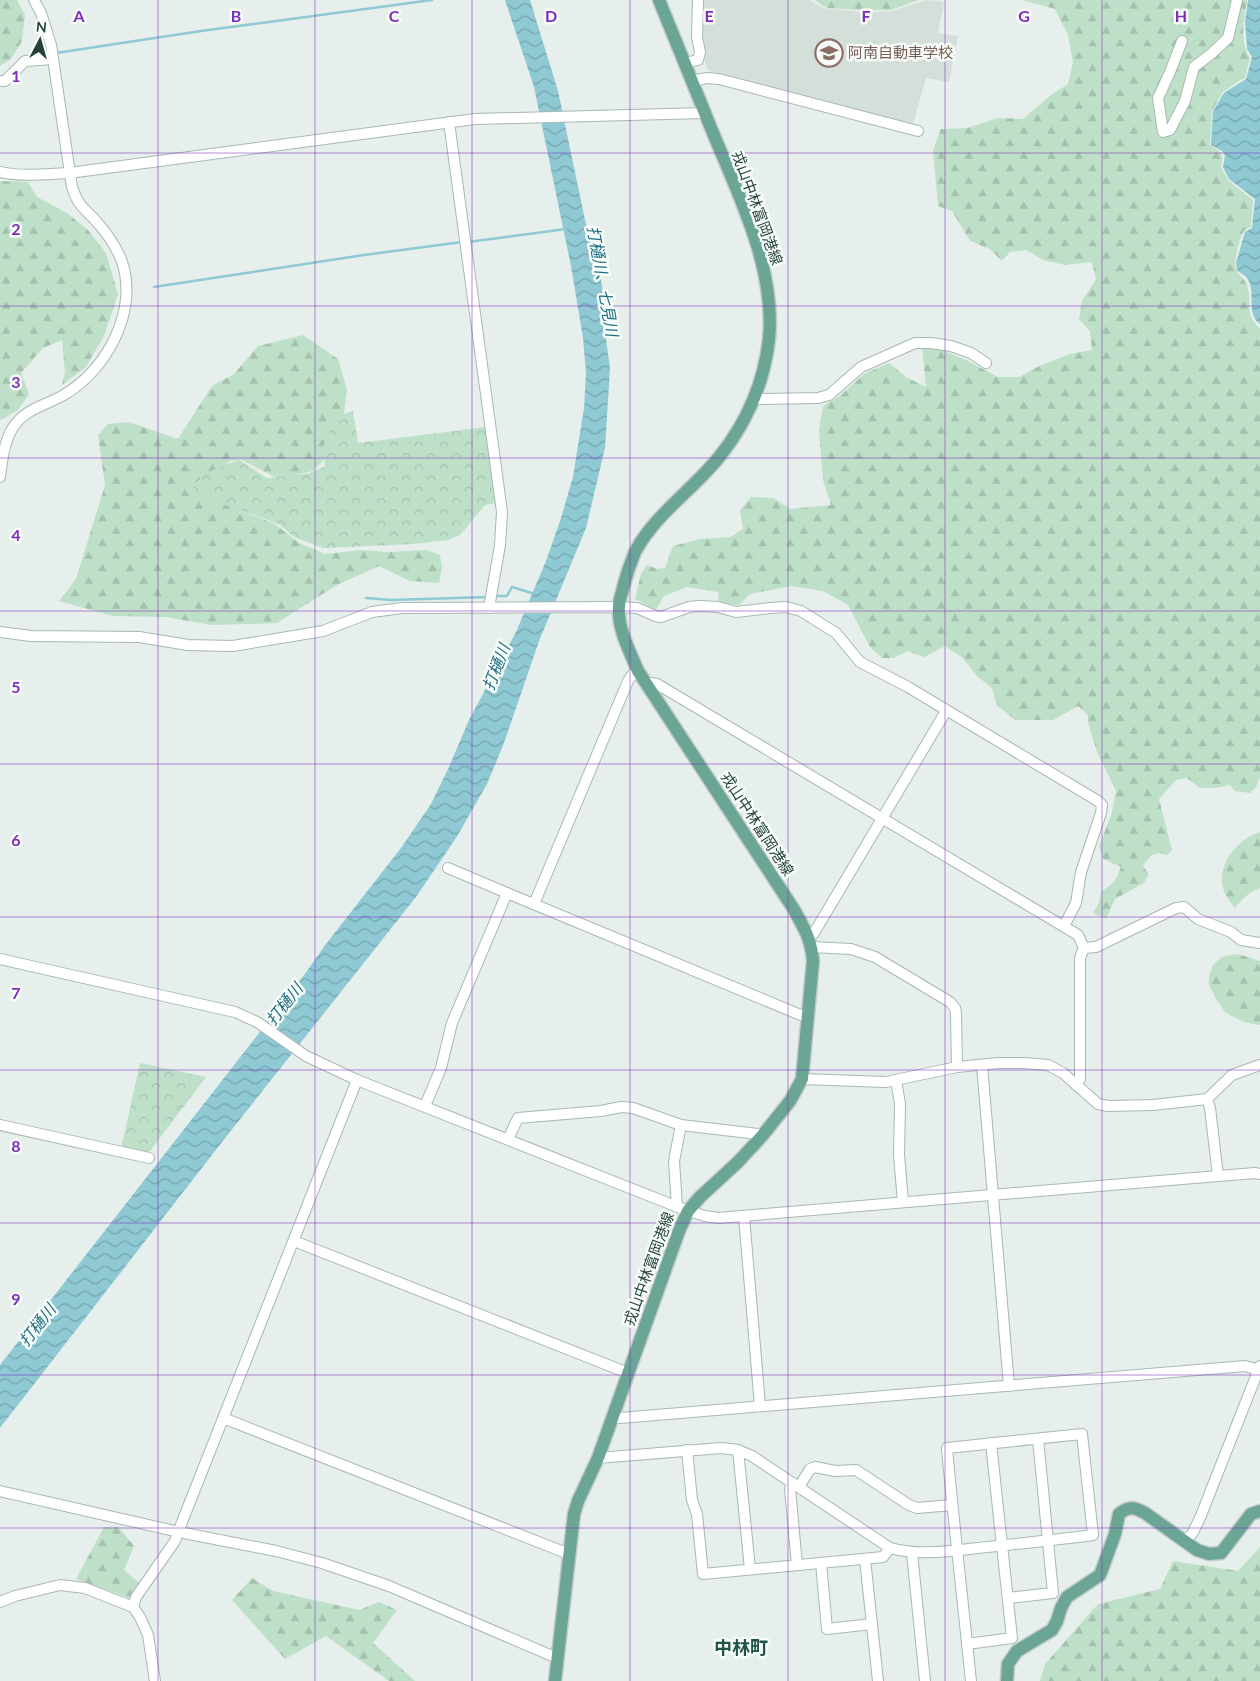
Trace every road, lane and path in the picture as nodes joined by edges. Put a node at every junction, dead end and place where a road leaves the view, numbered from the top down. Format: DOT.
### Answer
graph roads {
  1 [pos="34,0"];
  2 [pos="659,0"];
  3 [pos="698,0"];
  4 [pos="1237,0"];
  5 [pos="1182,41"];
  6 [pos="53,55"];
  7 [pos="685,63"];
  8 [pos="0,81"];
  9 [pos="692,81"];
  10 [pos="704,113"];
  11 [pos="449,122"];
  12 [pos="918,131"];
  13 [pos="0,172"];
  14 [pos="69,174"];
  15 [pos="986,363"];
  16 [pos="755,398"];
  17 [pos="0,477"];
  18 [pos="619,607"];
  19 [pos="489,608"];
  20 [pos="0,632"];
  21 [pos="638,671"];
  22 [pos="645,682"];
  23 [pos="946,711"];
  24 [pos="882,819"];
  25 [pos="448,868"];
  26 [pos="507,893"];
  27 [pos="534,904"];
  28 [pos="1064,926"];
  29 [pos="810,942"];
  30 [pos="1260,944"];
  31 [pos="1084,948"];
  32 [pos="0,959"];
  33 [pos="808,1018"];
  34 [pos="982,1065"];
  35 [pos="1260,1065"];
  36 [pos="957,1068"];
  37 [pos="802,1079"];
  38 [pos="357,1080"];
  39 [pos="896,1080"];
  40 [pos="1076,1085"];
  41 [pos="1207,1099"];
  42 [pos="425,1106"];
  43 [pos="0,1125"];
  44 [pos="681,1126"];
  45 [pos="762,1136"];
  46 [pos="508,1139"];
  47 [pos="148,1158"];
  48 [pos="1260,1174"];
  49 [pos="1218,1176"];
  50 [pos="994,1195"];
  51 [pos="903,1202"];
  52 [pos="682,1209"];
  53 [pos="744,1216"];
  54 [pos="294,1241"];
  55 [pos="1259,1368"];
  56 [pos="628,1373"];
  57 [pos="1009,1386"];
  58 [pos="760,1406"];
  59 [pos="613,1417"];
  60 [pos="224,1418"];
  61 [pos="1038,1439"];
  62 [pos="991,1443"];
  63 [pos="687,1450"];
  64 [pos="738,1450"];
  65 [pos="598,1458"];
  66 [pos="796,1485"];
  67 [pos="0,1491"];
  68 [pos="952,1505"];
  69 [pos="1260,1511"];
  70 [pos="180,1532"];
  71 [pos="1185,1540"];
  72 [pos="1048,1541"];
  73 [pos="1002,1546"];
  74 [pos="890,1548"];
  75 [pos="958,1550"];
  76 [pos="912,1553"];
  77 [pos="569,1554"];
  78 [pos="865,1559"];
  79 [pos="821,1563"];
  80 [pos="797,1565"];
  81 [pos="750,1569"];
  82 [pos="1008,1598"];
  83 [pos="0,1602"];
  84 [pos="133,1607"];
  85 [pos="872,1624"];
  86 [pos="967,1644"];
  87 [pos="557,1658"];
  88 [pos="155,1681"];
  89 [pos="554,1681"];
  90 [pos="878,1681"];
  91 [pos="925,1681"];
  92 [pos="971,1681"];
  93 [pos="1007,1681"];
  1 -- 6 [label="street"];
  2 -- 7 [label="main road, 戎山中林富岡港線"];
  3 -- 7 [label="street"];
  4 -- 5 [label="street"];
  6 -- 8 [label="street"];
  6 -- 14 [label="street"];
  7 -- 9 [label="main road, 戎山中林富岡港線"];
  9 -- 10 [label="main road, 戎山中林富岡港線"];
  9 -- 12 [label="street"];
  10 -- 11 [label="street"];
  10 -- 16 [label="main road, 戎山中林富岡港線"];
  11 -- 14 [label="street"];
  11 -- 19 [label="street"];
  13 -- 14 [label="street"];
  14 -- 17 [label="street"];
  15 -- 16 [label="street"];
  16 -- 18 [label="main road, 戎山中林富岡港線"];
  18 -- 19 [label="street"];
  18 -- 21 [label="main road, 戎山中林富岡港線"];
  18 -- 23 [label="street"];
  19 -- 20 [label="street"];
  21 -- 22 [label="main road, 戎山中林富岡港線"];
  21 -- 27 [label="street"];
  22 -- 24 [label="street"];
  22 -- 29 [label="main road, 戎山中林富岡港線"];
  23 -- 24 [label="street"];
  23 -- 28 [label="street"];
  24 -- 28 [label="street"];
  24 -- 29 [label="street"];
  25 -- 26 [label="street"];
  26 -- 27 [label="street"];
  26 -- 42 [label="street"];
  27 -- 33 [label="street"];
  28 -- 31 [label="street"];
  29 -- 33 [label="main road, 戎山中林富岡港線"];
  29 -- 36 [label="street"];
  30 -- 31 [label="street"];
  31 -- 40 [label="street"];
  32 -- 38 [label="street"];
  33 -- 37 [label="main road, 戎山中林富岡港線"];
  34 -- 36 [label="street"];
  34 -- 40 [label="street"];
  34 -- 50 [label="street"];
  35 -- 41 [label="street"];
  36 -- 39 [label="street"];
  37 -- 39 [label="street"];
  37 -- 45 [label="main road, 戎山中林富岡港線"];
  38 -- 42 [label="street"];
  38 -- 54 [label="street"];
  39 -- 51 [label="street"];
  40 -- 41 [label="street"];
  41 -- 49 [label="street"];
  42 -- 46 [label="street"];
  43 -- 47 [label="street"];
  44 -- 45 [label="street"];
  44 -- 46 [label="street"];
  44 -- 52 [label="street"];
  45 -- 52 [label="main road, 戎山中林富岡港線"];
  46 -- 52 [label="street"];
  48 -- 49 [label="street"];
  49 -- 50 [label="street"];
  50 -- 51 [label="street"];
  50 -- 57 [label="street"];
  51 -- 53 [label="street"];
  52 -- 53 [label="street"];
  52 -- 56 [label="main road, 戎山中林富岡港線"];
  53 -- 58 [label="street"];
  54 -- 56 [label="street"];
  54 -- 60 [label="street"];
  55 -- 57 [label="street"];
  55 -- 71 [label="street"];
  56 -- 59 [label="main road, 戎山中林富岡港線"];
  57 -- 58 [label="street"];
  58 -- 59 [label="street"];
  59 -- 65 [label="main road, 戎山中林富岡港線"];
  60 -- 70 [label="street"];
  60 -- 77 [label="street"];
  61 -- 62 [label="street"];
  61 -- 72 [label="street"];
  61 -- 72 [label="street"];
  62 -- 68 [label="street"];
  62 -- 73 [label="street"];
  63 -- 64 [label="street"];
  63 -- 65 [label="street"];
  63 -- 81 [label="street"];
  64 -- 66 [label="street"];
  64 -- 81 [label="street"];
  65 -- 77 [label="main road, 戎山中林富岡港線"];
  66 -- 68 [label="street"];
  66 -- 74 [label="street"];
  66 -- 80 [label="street"];
  67 -- 70 [label="street"];
  68 -- 75 [label="street"];
  69 -- 71 [label="main road"];
  70 -- 84 [label="street"];
  70 -- 87 [label="street"];
  71 -- 93 [label="main road"];
  72 -- 73 [label="street"];
  72 -- 82 [label="street"];
  73 -- 75 [label="street"];
  73 -- 82 [label="street"];
  74 -- 76 [label="street"];
  74 -- 78 [label="street"];
  75 -- 76 [label="street"];
  75 -- 86 [label="street"];
  76 -- 91 [label="street"];
  77 -- 87 [label="main road, 戎山中林富岡港線"];
  78 -- 79 [label="street"];
  78 -- 85 [label="street"];
  79 -- 80 [label="street"];
  79 -- 85 [label="street"];
  80 -- 81 [label="street"];
  82 -- 86 [label="street"];
  83 -- 84 [label="street"];
  84 -- 88 [label="street"];
  85 -- 90 [label="street"];
  86 -- 92 [label="street"];
  87 -- 89 [label="main road, 戎山中林富岡港線"];
}
